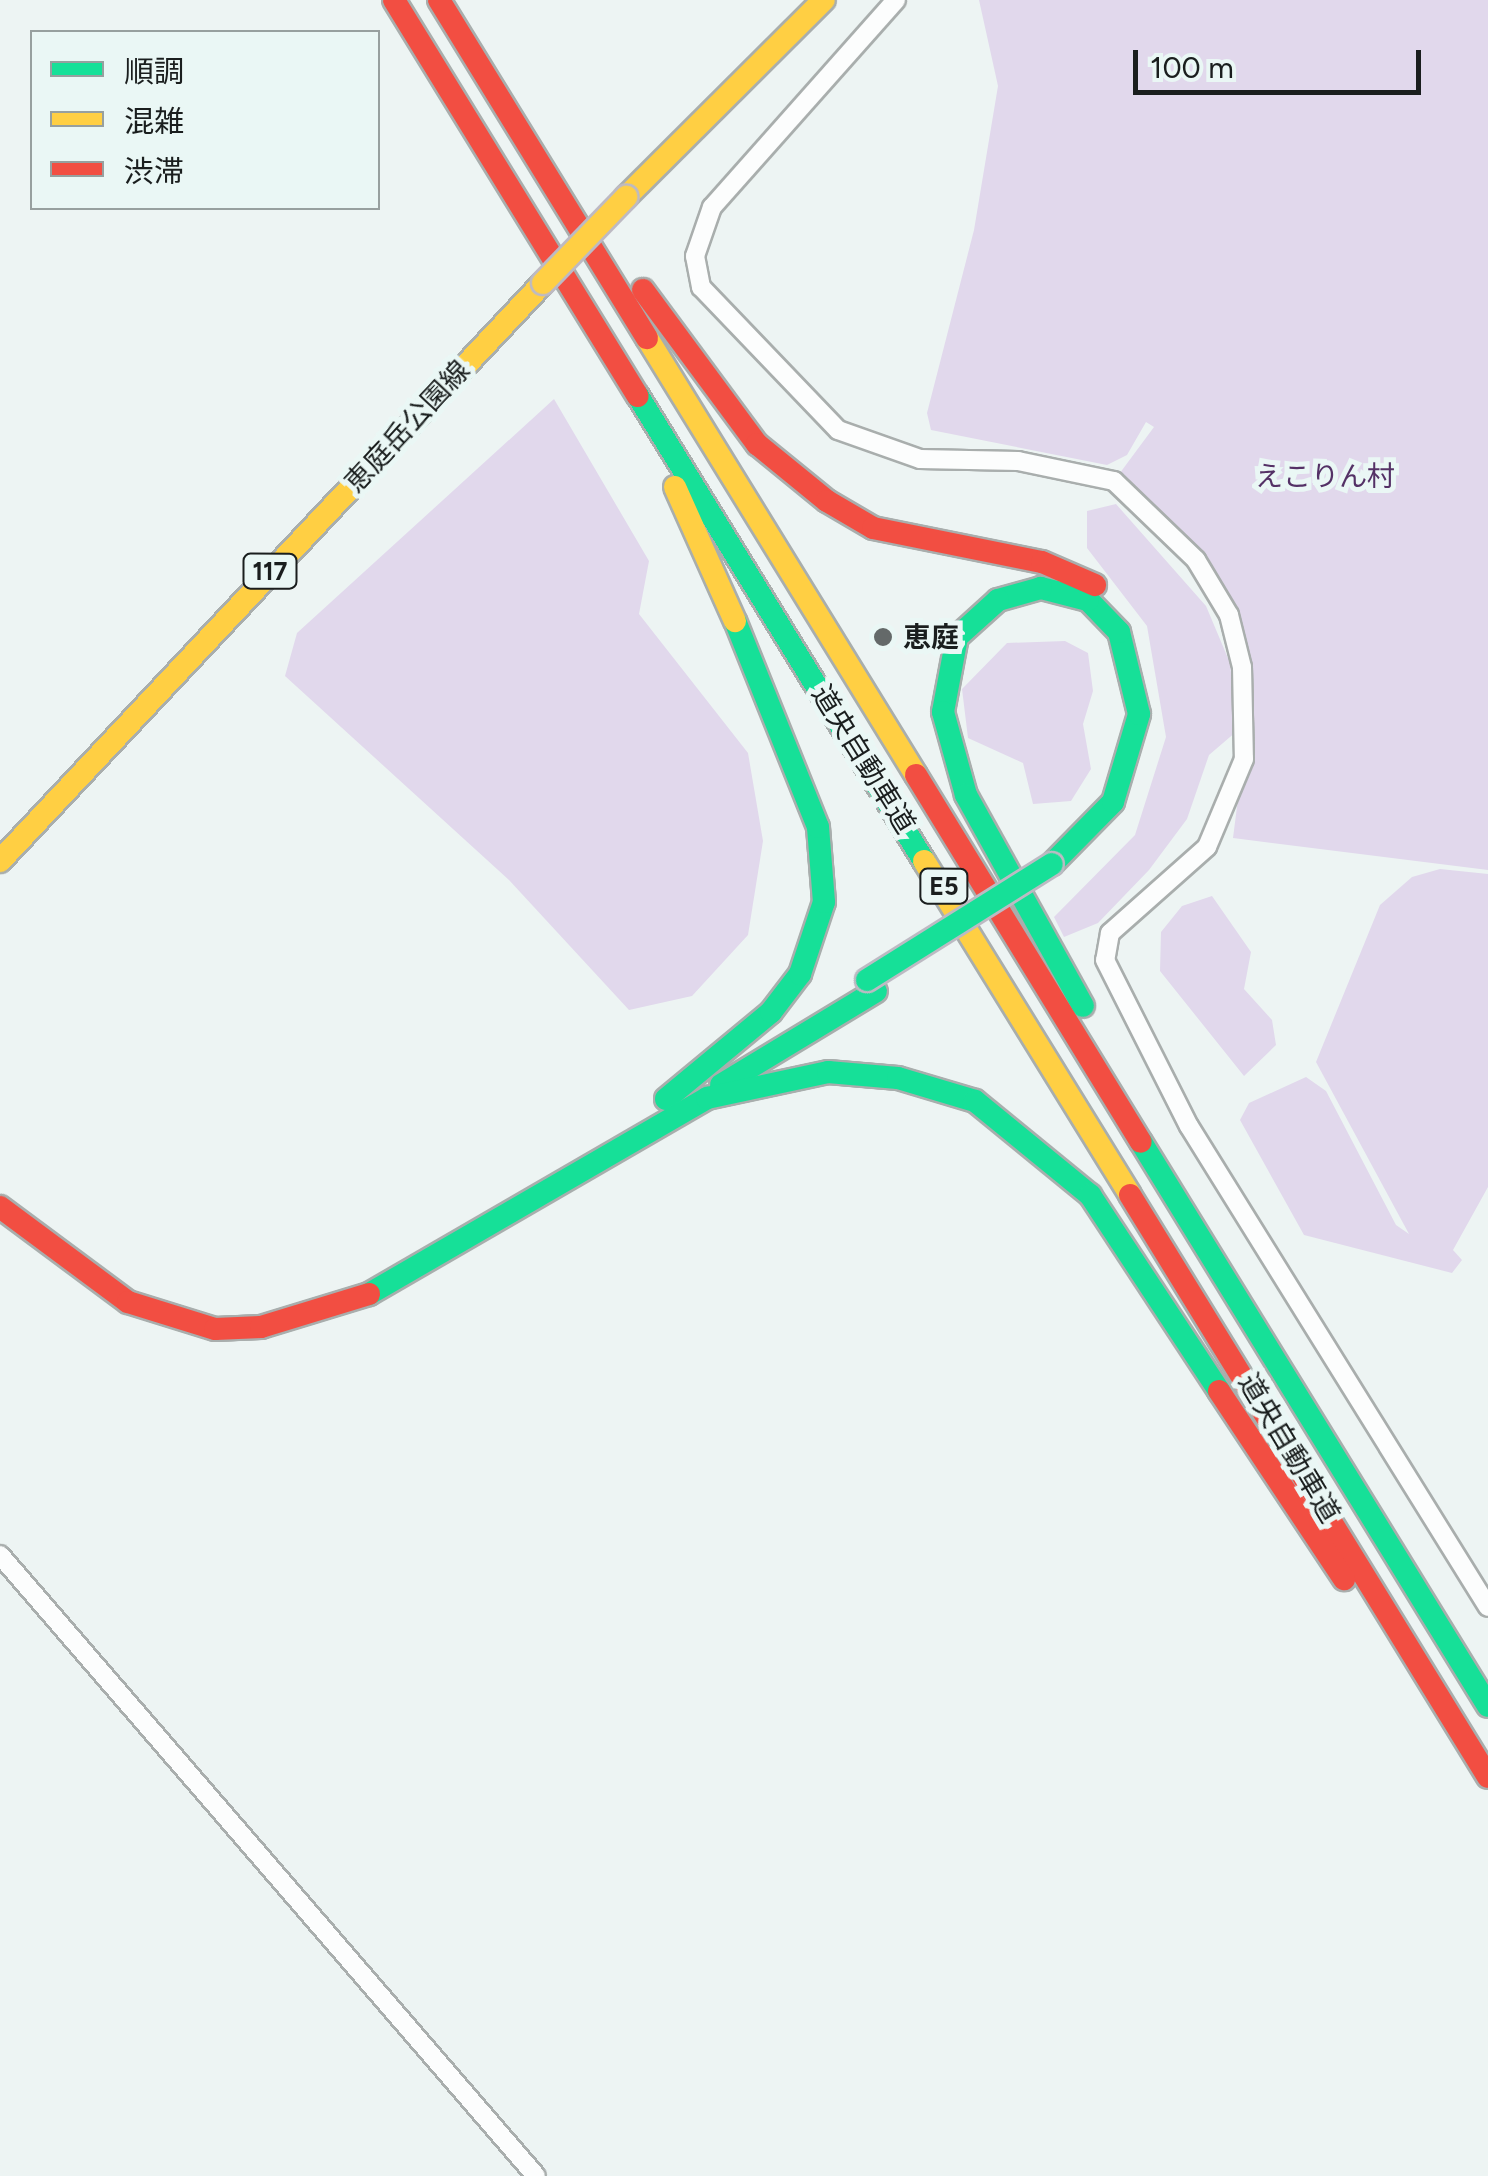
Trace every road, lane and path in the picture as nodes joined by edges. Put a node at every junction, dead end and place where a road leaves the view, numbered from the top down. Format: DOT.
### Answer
graph roads {
  1 [pos="394,0"];
  2 [pos="439,0"];
  3 [pos="457,0"];
  4 [pos="824,0"];
  5 [pos="896,0"];
  6 [pos="608,341"];
  7 [pos="0,862"];
  8 [pos="1054,871"];
  9 [pos="702,1090"];
  10 [pos="0,1207"];
  11 [pos="0,1555"];
  12 [pos="1408,1576"];
  13 [pos="1488,1607"];
  14 [pos="1488,1706"];
  15 [pos="1488,1777"];
  16 [pos="1488,1795"];
  17 [pos="536,2176"];
  1 -- 6 [label="main road, 道央自動車道 / E5"];
  2 -- 12 [label="main road, 道央自動車道 / E5"];
  3 -- 8 [label="main road"];
  4 -- 7 [label="main road, 恵庭岳公園線 / 117, bridge"];
  5 -- 13 [label="street"];
  6 -- 9 [label="main road"];
  6 -- 15 [label="main road, 道央自動車道 / E5"];
  8 -- 9 [label="main road, bridge"];
  8 -- 12 [label="main road"];
  9 -- 10 [label="main road"];
  9 -- 16 [label="main road"];
  11 -- 17 [label="street"];
  12 -- 14 [label="main road, 道央自動車道 / E5"];
}
